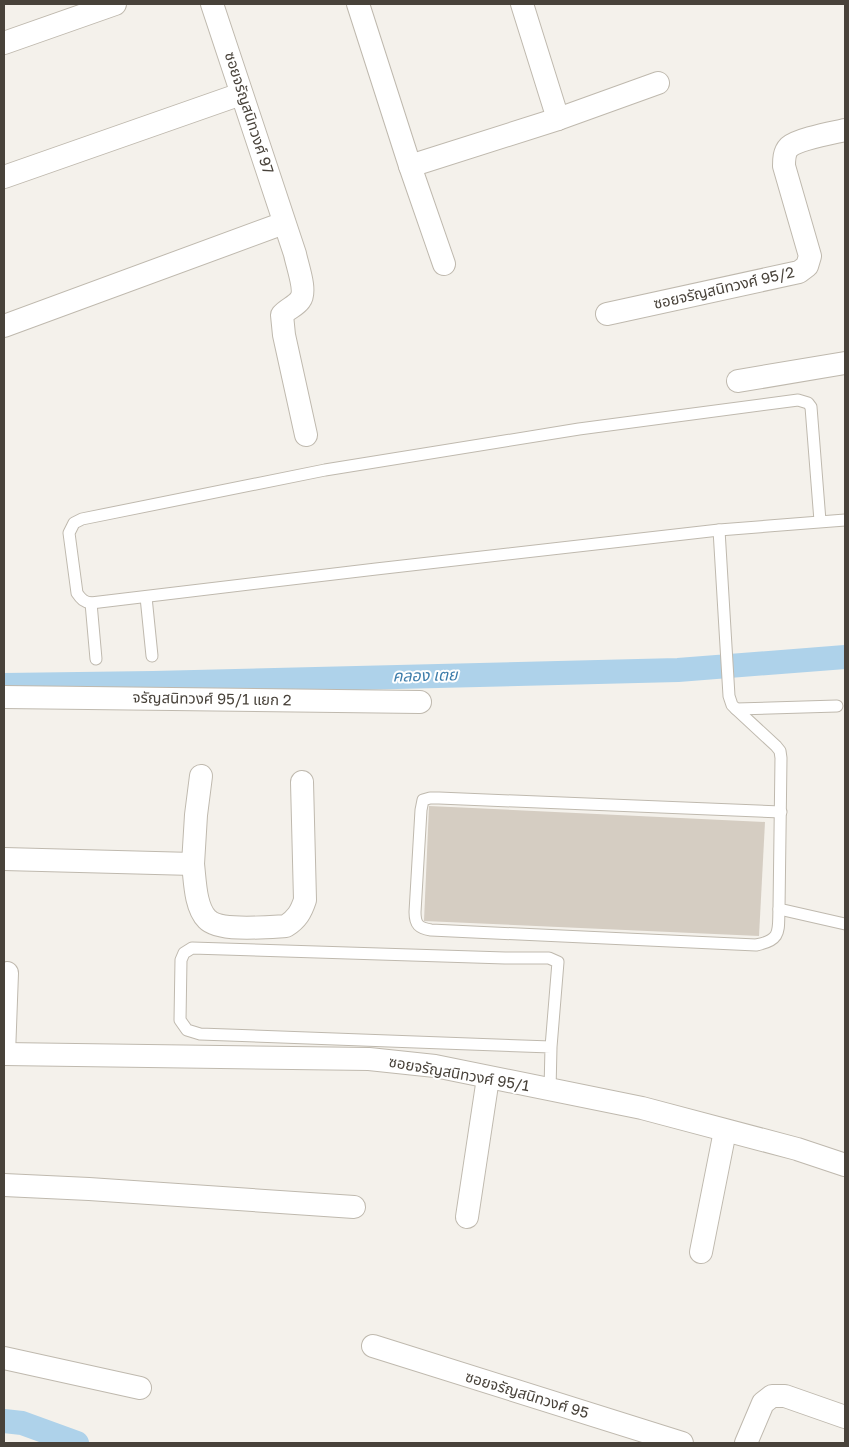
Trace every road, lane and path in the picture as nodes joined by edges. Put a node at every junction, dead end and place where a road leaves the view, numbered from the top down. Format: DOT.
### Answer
graph roads {
  1 [pos="115,4"];
  2 [pos="212,4"];
  3 [pos="358,4"];
  4 [pos="522,4"];
  5 [pos="91,8"];
  6 [pos="4,43"];
  7 [pos="658,83"];
  8 [pos="242,94"];
  9 [pos="558,119"];
  10 [pos="845,130"];
  11 [pos="410,166"];
  12 [pos="4,177"];
  13 [pos="284,223"];
  14 [pos="444,264"];
  15 [pos="607,314"];
  16 [pos="4,326"];
  17 [pos="845,363"];
  18 [pos="738,381"];
  19 [pos="306,436"];
  20 [pos="845,520"];
  21 [pos="820,521"];
  22 [pos="719,530"];
  23 [pos="146,596"];
  24 [pos="91,603"];
  25 [pos="152,656"];
  26 [pos="96,659"];
  27 [pos="4,697"];
  28 [pos="420,702"];
  29 [pos="836,706"];
  30 [pos="736,709"];
  31 [pos="201,776"];
  32 [pos="302,782"];
  33 [pos="781,812"];
  34 [pos="4,859"];
  35 [pos="193,864"];
  36 [pos="779,909"];
  37 [pos="845,924"];
  38 [pos="7,973"];
  39 [pos="551,1047"];
  40 [pos="4,1054"];
  41 [pos="488,1078"];
  42 [pos="550,1090"];
  43 [pos="725,1131"];
  44 [pos="845,1165"];
  45 [pos="4,1185"];
  46 [pos="354,1207"];
  47 [pos="467,1217"];
  48 [pos="701,1252"];
  49 [pos="373,1346"];
  50 [pos="4,1358"];
  51 [pos="140,1388"];
  52 [pos="845,1416"];
  53 [pos="682,1443"];
  54 [pos="746,1443"];
  1 -- 5 [label="street"];
  2 -- 8 [label="street, ซอยจรัญสนิทวงศ์ 97"];
  3 -- 11 [label="street"];
  4 -- 9 [label="street"];
  5 -- 6 [label="street"];
  7 -- 9 [label="street"];
  8 -- 12 [label="street"];
  8 -- 13 [label="street, ซอยจรัญสนิทวงศ์ 97"];
  9 -- 11 [label="street"];
  10 -- 15 [label="street, ซอยจรัญสนิทวงศ์ 95/2"];
  11 -- 14 [label="street"];
  13 -- 16 [label="street"];
  13 -- 19 [label="street, ซอยจรัญสนิทวงศ์ 97"];
  17 -- 18 [label="street"];
  20 -- 21 [label="lane"];
  21 -- 22 [label="lane"];
  21 -- 24 [label="lane"];
  22 -- 23 [label="lane"];
  22 -- 30 [label="lane"];
  23 -- 24 [label="lane"];
  23 -- 25 [label="lane"];
  24 -- 26 [label="lane"];
  27 -- 28 [label="street, จรัญสนิทวงศ์ 95/1 แยก 2"];
  29 -- 30 [label="lane"];
  30 -- 33 [label="lane"];
  31 -- 35 [label="street"];
  32 -- 35 [label="street"];
  33 -- 36 [label="lane"];
  33 -- 36 [label="lane"];
  34 -- 35 [label="street"];
  36 -- 37 [label="lane"];
  38 -- 40 [label="street"];
  39 -- 39 [label="lane"];
  39 -- 42 [label="lane"];
  40 -- 41 [label="street, ซอยจรัญสนิทวงศ์ 95/1"];
  41 -- 42 [label="street, ซอยจรัญสนิทวงศ์ 95/1"];
  41 -- 47 [label="street"];
  42 -- 43 [label="street, ซอยจรัญสนิทวงศ์ 95/1"];
  43 -- 44 [label="street, ซอยจรัญสนิทวงศ์ 95/1"];
  43 -- 48 [label="street"];
  45 -- 46 [label="street"];
  49 -- 53 [label="street, ซอยจรัญสนิทวงศ์ 95"];
  50 -- 51 [label="street"];
  52 -- 54 [label="street"];
}
